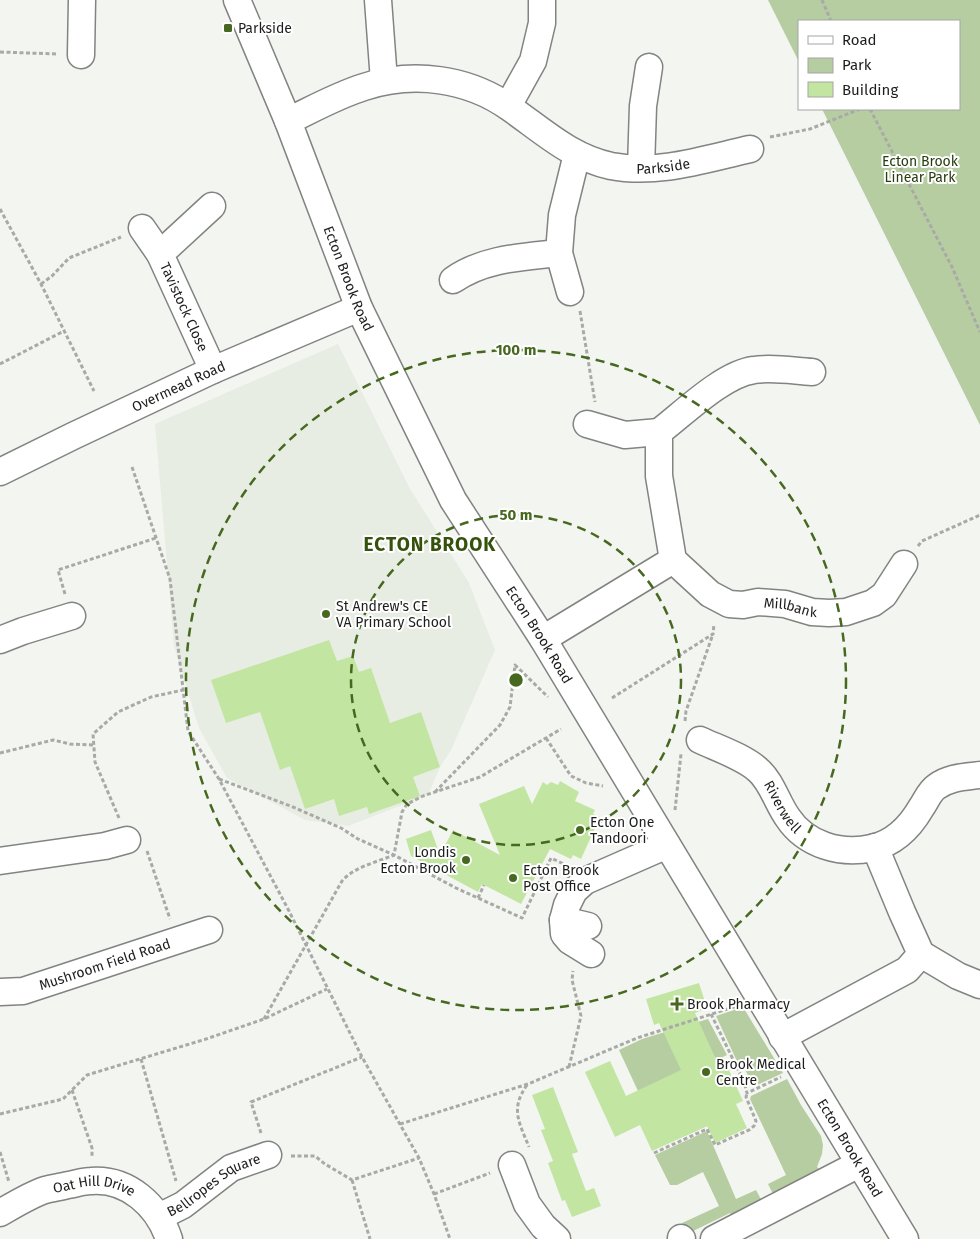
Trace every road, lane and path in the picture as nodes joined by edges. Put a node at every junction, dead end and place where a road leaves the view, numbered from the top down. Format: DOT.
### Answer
graph roads {
  1 [pos="82,0"];
  2 [pos="237,0"];
  3 [pos="378,0"];
  4 [pos="542,0"];
  5 [pos="822,0"];
  6 [pos="832,20"];
  7 [pos="0,52"];
  8 [pos="81,55"];
  9 [pos="649,67"];
  10 [pos="384,81"];
  11 [pos="508,106"];
  12 [pos="857,110"];
  13 [pos="871,110"];
  14 [pos="288,121"];
  15 [pos="750,148"];
  16 [pos="577,154"];
  17 [pos="641,168"];
  18 [pos="212,206"];
  19 [pos="0,210"];
  20 [pos="142,228"];
  21 [pos="560,252"];
  22 [pos="160,254"];
  23 [pos="453,280"];
  24 [pos="41,284"];
  25 [pos="570,292"];
  26 [pos="359,308"];
  27 [pos="64,331"];
  28 [pos="980,332"];
  29 [pos="0,364"];
  30 [pos="213,370"];
  31 [pos="812,372"];
  32 [pos="94,391"];
  33 [pos="587,424"];
  34 [pos="659,432"];
  35 [pos="132,467"];
  36 [pos="0,472"];
  37 [pos="980,515"];
  38 [pos="156,538"];
  39 [pos="673,560"];
  40 [pos="904,564"];
  41 [pos="710,594"];
  42 [pos="72,616"];
  43 [pos="543,639"];
  44 [pos="0,640"];
  45 [pos="183,690"];
  46 [pos="612,698"];
  47 [pos="554,703"];
  48 [pos="561,729"];
  49 [pos="546,738"];
  50 [pos="700,740"];
  51 [pos="94,745"];
  52 [pos="0,753"];
  53 [pos="980,775"];
  54 [pos="599,777"];
  55 [pos="219,779"];
  56 [pos="435,792"];
  57 [pos="127,840"];
  58 [pos="667,845"];
  59 [pos="875,847"];
  60 [pos="394,855"];
  61 [pos="0,861"];
  62 [pos="570,867"];
  63 [pos="484,885"];
  64 [pos="525,897"];
  65 [pos="478,898"];
  66 [pos="531,899"];
  67 [pos="209,930"];
  68 [pos="177,941"];
  69 [pos="586,942"];
  70 [pos="305,945"];
  71 [pos="921,954"];
  72 [pos="980,985"];
  73 [pos="327,989"];
  74 [pos="0,992"];
  75 [pos="757,995"];
  76 [pos="701,1010"];
  77 [pos="711,1014"];
  78 [pos="703,1016"];
  79 [pos="264,1019"];
  80 [pos="782,1037"];
  81 [pos="362,1057"];
  82 [pos="142,1058"];
  83 [pos="569,1068"];
  84 [pos="801,1068"];
  85 [pos="744,1082"];
  86 [pos="736,1085"];
  87 [pos="72,1090"];
  88 [pos="747,1093"];
  89 [pos="0,1114"];
  90 [pos="400,1124"];
  91 [pos="0,1152"];
  92 [pos="654,1153"];
  93 [pos="268,1155"];
  94 [pos="419,1158"];
  95 [pos="859,1164"];
  96 [pos="512,1165"];
  97 [pos="352,1180"];
  98 [pos="91,1181"];
  99 [pos="183,1205"];
  100 [pos="8,1208"];
  101 [pos="164,1228"];
  102 [pos="742,1233"];
  103 [pos="370,1239"];
  104 [pos="450,1239"];
  105 [pos="557,1239"];
  106 [pos="714,1239"];
  107 [pos="905,1239"];
  1 -- 8 [label="street"];
  2 -- 14 [label="street, Ecton Brook Road"];
  3 -- 10 [label="street"];
  4 -- 11 [label="street"];
  5 -- 6 [label="path"];
  7 -- 8 [label="path"];
  9 -- 17 [label="street"];
  10 -- 11 [label="street, Parkside"];
  10 -- 14 [label="street, Parkside"];
  11 -- 16 [label="street, Parkside"];
  12 -- 15 [label="path"];
  13 -- 28 [label="path"];
  14 -- 26 [label="street, Ecton Brook Road"];
  15 -- 17 [label="street, Parkside"];
  16 -- 17 [label="street, Parkside"];
  16 -- 21 [label="street"];
  18 -- 22 [label="street, Tavistock Close"];
  19 -- 24 [label="path"];
  20 -- 22 [label="street"];
  20 -- 24 [label="path"];
  21 -- 23 [label="street"];
  21 -- 25 [label="street"];
  22 -- 30 [label="street, Tavistock Close"];
  24 -- 27 [label="path"];
  25 -- 33 [label="path"];
  26 -- 30 [label="street, Overmead Road"];
  26 -- 43 [label="street, Ecton Brook Road"];
  27 -- 29 [label="path"];
  27 -- 32 [label="path"];
  30 -- 36 [label="street, Overmead Road"];
  31 -- 34 [label="street"];
  33 -- 34 [label="street"];
  34 -- 39 [label="street"];
  35 -- 38 [label="path"];
  37 -- 40 [label="path"];
  38 -- 42 [label="path"];
  38 -- 45 [label="path"];
  39 -- 41 [label="street, Millbank"];
  39 -- 43 [label="street"];
  40 -- 41 [label="street, Millbank"];
  41 -- 46 [label="path"];
  42 -- 44 [label="street"];
  43 -- 58 [label="street, Ecton Brook Road"];
  45 -- 51 [label="path"];
  45 -- 55 [label="path"];
  47 -- 56 [label="path"];
  48 -- 49 [label="path"];
  49 -- 54 [label="path"];
  49 -- 56 [label="path"];
  50 -- 59 [label="street, Riverwell"];
  51 -- 52 [label="path"];
  51 -- 57 [label="path"];
  53 -- 59 [label="street, Riverwell"];
  55 -- 60 [label="path"];
  55 -- 70 [label="path"];
  56 -- 60 [label="path"];
  57 -- 61 [label="street"];
  57 -- 68 [label="path"];
  58 -- 69 [label="street"];
  58 -- 75 [label="street, Ecton Brook Road"];
  59 -- 71 [label="street"];
  60 -- 65 [label="path"];
  60 -- 70 [label="path"];
  62 -- 66 [label="path"];
  63 -- 65 [label="path"];
  64 -- 66 [label="path"];
  65 -- 66 [label="path"];
  67 -- 68 [label="street, Mushroom Field Road"];
  68 -- 74 [label="street, Mushroom Field Road"];
  69 -- 83 [label="path"];
  70 -- 73 [label="path"];
  70 -- 79 [label="path"];
  71 -- 72 [label="street"];
  71 -- 80 [label="street"];
  73 -- 79 [label="path"];
  73 -- 81 [label="path"];
  75 -- 77 [label="path"];
  75 -- 80 [label="street, Ecton Brook Road"];
  76 -- 78 [label="path"];
  77 -- 78 [label="path"];
  77 -- 85 [label="path"];
  78 -- 83 [label="path"];
  79 -- 82 [label="path"];
  80 -- 84 [label="street, Ecton Brook Road"];
  81 -- 90 [label="path"];
  81 -- 93 [label="path"];
  82 -- 87 [label="path"];
  82 -- 99 [label="path"];
  83 -- 90 [label="path"];
  84 -- 88 [label="path"];
  84 -- 95 [label="street, Ecton Brook Road"];
  85 -- 86 [label="path"];
  85 -- 88 [label="path"];
  87 -- 89 [label="path"];
  87 -- 98 [label="path"];
  88 -- 92 [label="path"];
  90 -- 94 [label="path"];
  91 -- 100 [label="path"];
  93 -- 97 [label="path"];
  93 -- 99 [label="street, Bellropes Square"];
  94 -- 97 [label="path"];
  94 -- 104 [label="path"];
  95 -- 102 [label="street"];
  95 -- 107 [label="street, Ecton Brook Road"];
  96 -- 105 [label="street"];
  97 -- 103 [label="path"];
  98 -- 100 [label="street, Oat Hill Drive"];
  98 -- 101 [label="street, Oat Hill Drive"];
  99 -- 101 [label="street, Bellropes Square"];
  102 -- 106 [label="street"];
}
